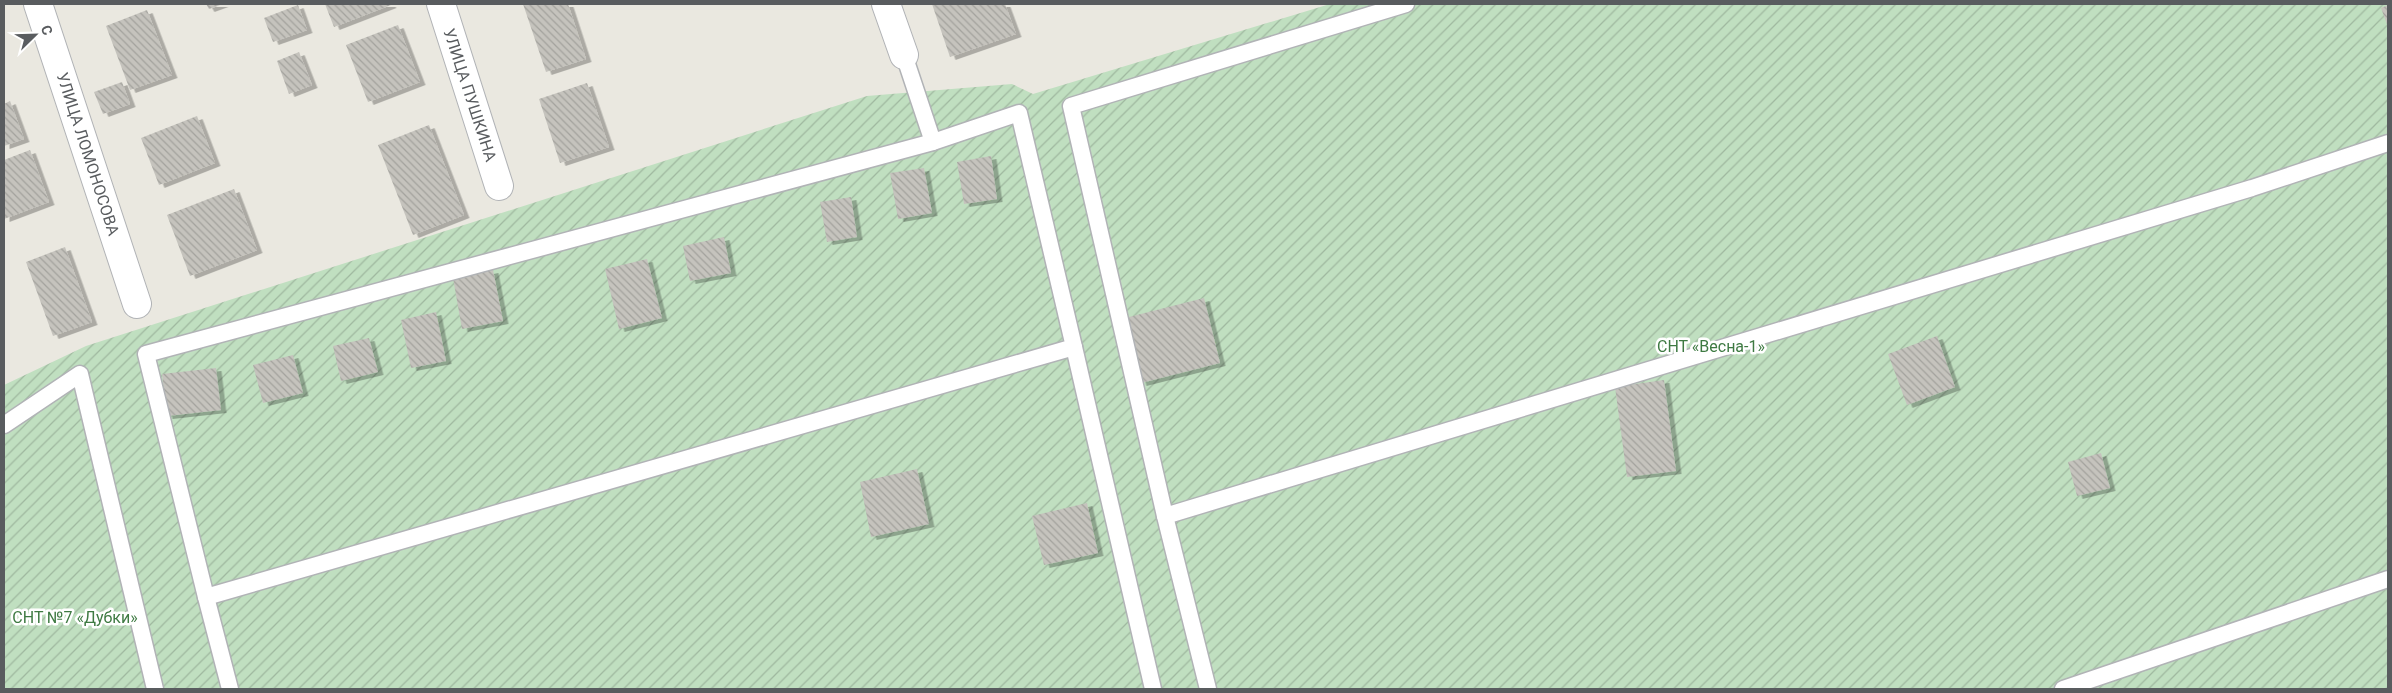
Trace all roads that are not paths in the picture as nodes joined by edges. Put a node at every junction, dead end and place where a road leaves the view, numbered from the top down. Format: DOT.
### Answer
graph roads {
  1 [pos="38,4"];
  2 [pos="441,4"];
  3 [pos="886,4"];
  4 [pos="1406,4"];
  5 [pos="904,55"];
  6 [pos="933,142"];
  7 [pos="2388,143"];
  8 [pos="499,186"];
  9 [pos="137,304"];
  10 [pos="1074,347"];
  11 [pos="4,425"];
  12 [pos="1165,516"];
  13 [pos="2388,579"];
  14 [pos="206,597"];
  15 [pos="155,689"];
  16 [pos="230,689"];
  17 [pos="1153,689"];
  18 [pos="1208,689"];
  19 [pos="2063,689"];
  1 -- 9 [label="street, УЛИЦА ЛОМОНОСОВА"];
  2 -- 8 [label="street, УЛИЦА ПУШКИНА"];
  3 -- 5 [label="street"];
  4 -- 12 [label="lane"];
  5 -- 6 [label="lane"];
  6 -- 10 [label="lane"];
  6 -- 14 [label="lane"];
  7 -- 12 [label="lane"];
  10 -- 14 [label="lane"];
  10 -- 17 [label="lane"];
  11 -- 15 [label="lane"];
  12 -- 18 [label="lane"];
  13 -- 19 [label="lane"];
  14 -- 16 [label="lane"];
}
